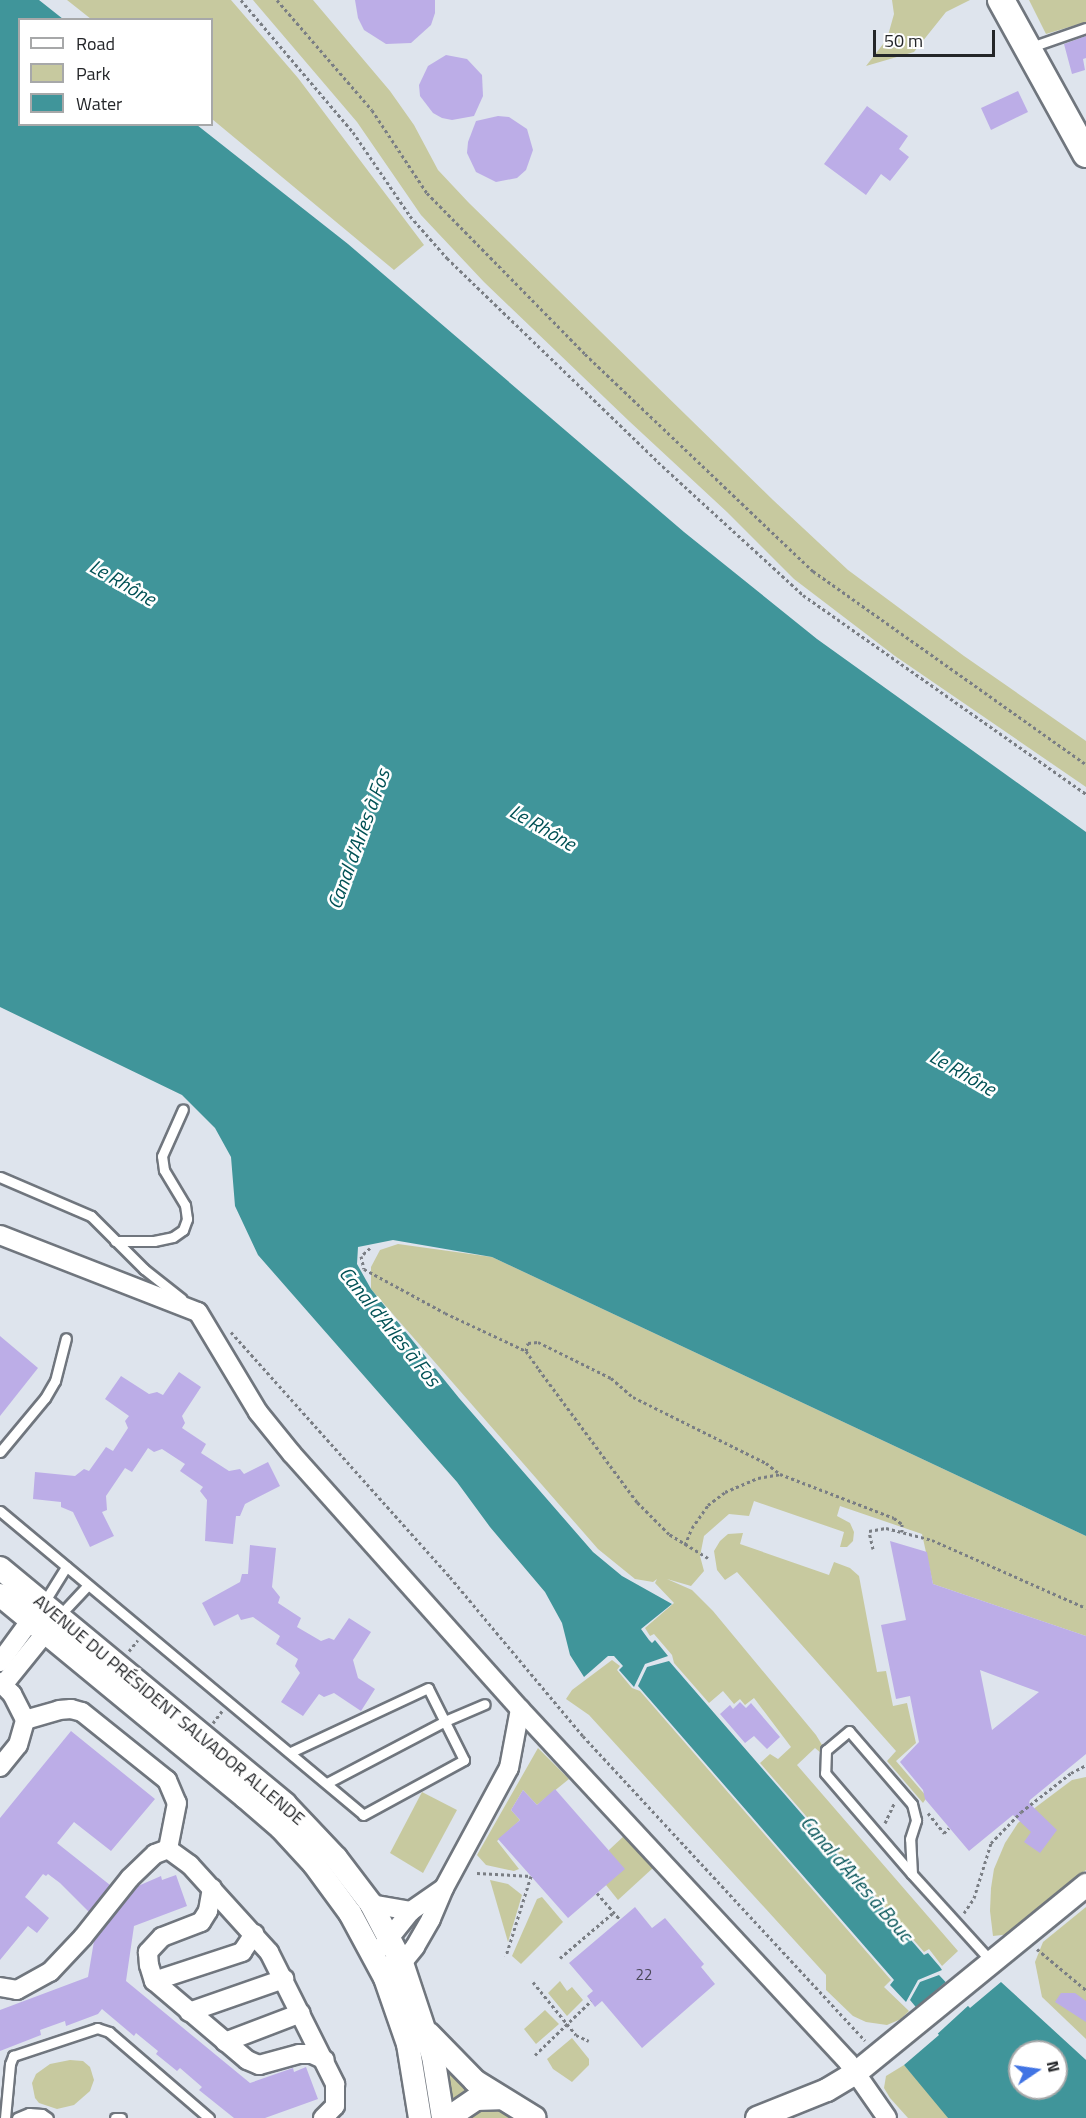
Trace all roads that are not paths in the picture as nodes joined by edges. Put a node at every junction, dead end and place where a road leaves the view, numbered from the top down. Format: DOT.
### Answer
graph roads {
  1 [pos="1001,0"];
  2 [pos="1086,28"];
  3 [pos="1028,48"];
  4 [pos="1086,154"];
  5 [pos="183,1109"];
  6 [pos="0,1178"];
  7 [pos="0,1235"];
  8 [pos="115,1241"];
  9 [pos="198,1312"];
  10 [pos="66,1338"];
  11 [pos="0,1452"];
  12 [pos="0,1511"];
  13 [pos="66,1567"];
  14 [pos="0,1568"];
  15 [pos="88,1585"];
  16 [pos="0,1595"];
  17 [pos="44,1618"];
  18 [pos="0,1662"];
  19 [pos="1,1684"];
  20 [pos="485,1704"];
  21 [pos="520,1709"];
  22 [pos="25,1720"];
  23 [pos="445,1721"];
  24 [pos="291,1752"];
  25 [pos="0,1767"];
  26 [pos="327,1783"];
  27 [pos="168,1849"];
  28 [pos="912,1874"];
  29 [pos="1086,1885"];
  30 [pos="212,1888"];
  31 [pos="444,1888"];
  32 [pos="371,1904"];
  33 [pos="411,1911"];
  34 [pos="254,1934"];
  35 [pos="389,1936"];
  36 [pos="375,1958"];
  37 [pos="402,1963"];
  38 [pos="984,1967"];
  39 [pos="284,1979"];
  40 [pos="154,1982"];
  41 [pos="0,1987"];
  42 [pos="189,2012"];
  43 [pos="301,2013"];
  44 [pos="426,2031"];
  45 [pos="225,2042"];
  46 [pos="325,2060"];
  47 [pos="857,2072"];
  48 [pos="510,2106"];
  49 [pos="458,2114"];
  50 [pos="5,2118"];
  51 [pos="16,2118"];
  52 [pos="48,2118"];
  53 [pos="115,2118"];
  54 [pos="121,2118"];
  55 [pos="209,2118"];
  56 [pos="323,2118"];
  57 [pos="420,2118"];
  58 [pos="443,2118"];
  59 [pos="535,2118"];
  60 [pos="757,2118"];
  61 [pos="887,2118"];
  1 -- 3 [label="main road"];
  2 -- 3 [label="lane"];
  3 -- 4 [label="main road"];
  5 -- 8 [label="lane"];
  6 -- 8 [label="lane"];
  7 -- 9 [label="street"];
  8 -- 9 [label="lane"];
  9 -- 21 [label="street"];
  10 -- 11 [label="lane"];
  12 -- 13 [label="lane"];
  13 -- 15 [label="lane"];
  13 -- 17 [label="lane"];
  14 -- 17 [label="street, AVENUE DU PRÉSIDENT SALVADOR ALLENDE"];
  15 -- 17 [label="lane"];
  15 -- 24 [label="lane"];
  16 -- 17 [label="street"];
  17 -- 18 [label="street"];
  17 -- 19 [label="street"];
  17 -- 32 [label="street, AVENUE DU PRÉSIDENT SALVADOR ALLENDE"];
  17 -- 36 [label="street"];
  19 -- 22 [label="street"];
  20 -- 23 [label="lane"];
  21 -- 31 [label="street"];
  21 -- 47 [label="street"];
  22 -- 25 [label="street"];
  22 -- 27 [label="street"];
  23 -- 24 [label="lane"];
  23 -- 26 [label="lane"];
  23 -- 26 [label="lane"];
  24 -- 26 [label="lane"];
  27 -- 30 [label="street"];
  27 -- 41 [label="street"];
  28 -- 28 [label="lane"];
  28 -- 38 [label="lane"];
  29 -- 38 [label="street"];
  30 -- 34 [label="street"];
  30 -- 40 [label="street"];
  31 -- 33 [label="street"];
  31 -- 37 [label="street"];
  32 -- 33 [label="street"];
  32 -- 35 [label="street, AVENUE DU PRÉSIDENT SALVADOR ALLENDE"];
  33 -- 35 [label="street"];
  34 -- 39 [label="street"];
  34 -- 40 [label="street"];
  35 -- 36 [label="street"];
  35 -- 37 [label="street, AVENUE DU PRÉSIDENT SALVADOR ALLENDE"];
  36 -- 37 [label="street"];
  36 -- 57 [label="street"];
  37 -- 44 [label="street, AVENUE DU PRÉSIDENT SALVADOR ALLENDE"];
  38 -- 47 [label="street"];
  39 -- 42 [label="street"];
  39 -- 43 [label="street"];
  40 -- 42 [label="street"];
  42 -- 45 [label="street"];
  43 -- 45 [label="street"];
  43 -- 46 [label="street"];
  44 -- 48 [label="street"];
  44 -- 58 [label="street, AVENUE DU PRÉSIDENT SALVADOR ALLENDE"];
  45 -- 46 [label="street"];
  46 -- 56 [label="street"];
  47 -- 60 [label="street"];
  47 -- 61 [label="street"];
  48 -- 49 [label="street"];
  48 -- 59 [label="street"];
  50 -- 55 [label="lane"];
  51 -- 52 [label="lane"];
  53 -- 54 [label="lane"];
}
